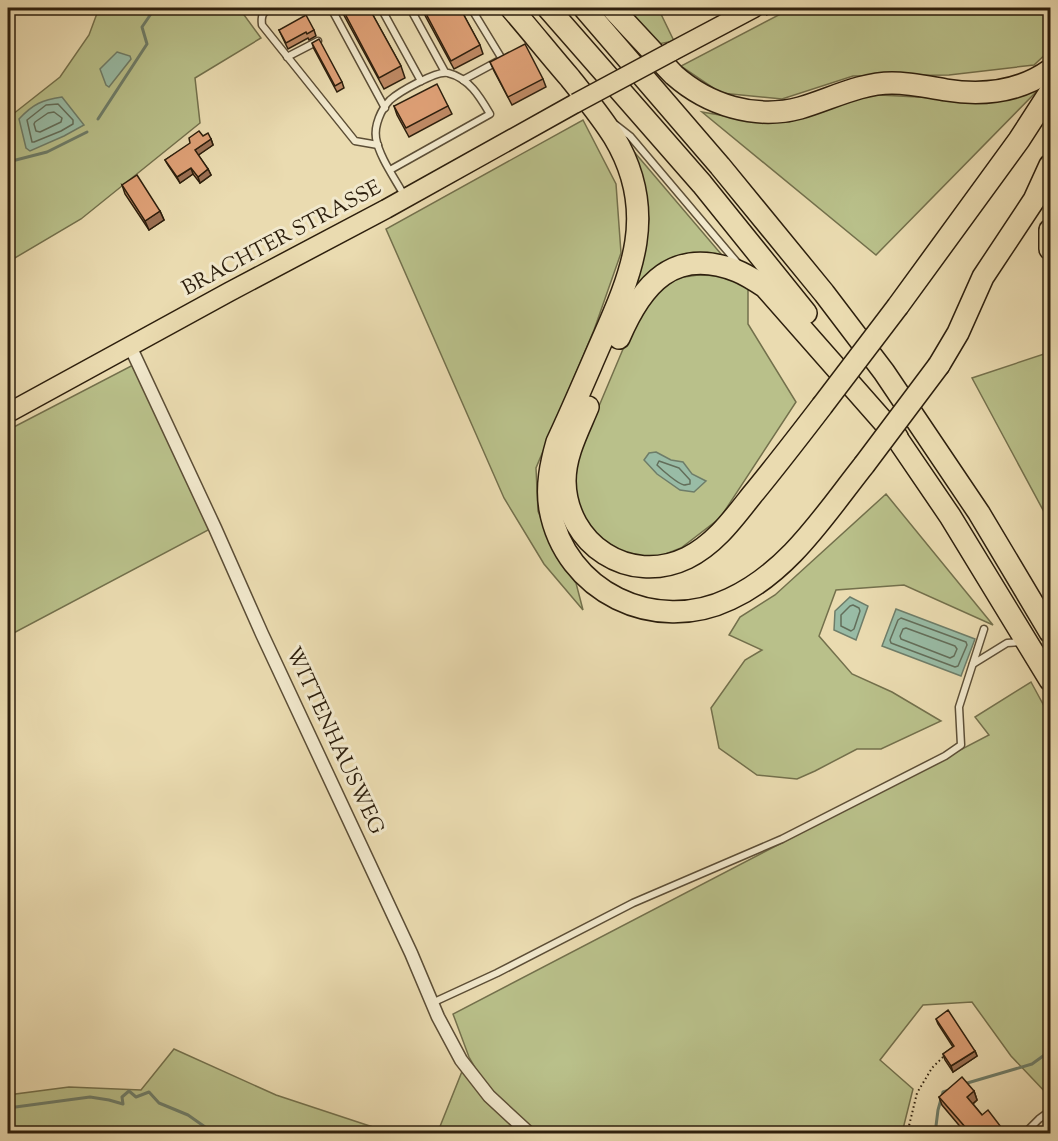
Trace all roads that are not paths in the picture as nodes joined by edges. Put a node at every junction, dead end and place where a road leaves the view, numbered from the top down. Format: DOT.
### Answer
graph roads {
  1 [pos="270,8"];
  2 [pos="331,8"];
  3 [pos="381,8"];
  4 [pos="410,8"];
  5 [pos="471,8"];
  6 [pos="511,8"];
  7 [pos="548,8"];
  8 [pos="584,8"];
  9 [pos="612,8"];
  10 [pos="754,8"];
  11 [pos="318,41"];
  12 [pos="287,57"];
  13 [pos="1050,70"];
  14 [pos="445,72"];
  15 [pos="463,80"];
  16 [pos="421,81"];
  17 [pos="1050,92"];
  18 [pos="580,100"];
  19 [pos="385,108"];
  20 [pos="378,145"];
  21 [pos="1050,166"];
  22 [pos="390,170"];
  23 [pos="1050,196"];
  24 [pos="406,198"];
  25 [pos="1050,230"];
  26 [pos="1050,249"];
  27 [pos="751,278"];
  28 [pos="130,346"];
  29 [pos="939,365"];
  30 [pos="8,413"];
  31 [pos="897,437"];
  32 [pos="984,629"];
  33 [pos="1050,632"];
  34 [pos="1028,642"];
  35 [pos="972,664"];
  36 [pos="1050,680"];
  37 [pos="432,1003"];
  38 [pos="1050,1112"];
  39 [pos="530,1134"];
  40 [pos="1024,1134"];
  1 -- 12 [label="lane"];
  2 -- 19 [label="lane"];
  3 -- 16 [label="lane"];
  4 -- 14 [label="lane"];
  5 -- 15 [label="lane"];
  6 -- 18 [label="highway"];
  7 -- 31 [label="highway"];
  8 -- 33 [label="highway"];
  9 -- 13 [label="highway"];
  10 -- 18 [label="main road, BRACHTER STRASSE, bridge"];
  11 -- 12 [label="lane"];
  12 -- 20 [label="lane"];
  14 -- 15 [label="lane"];
  14 -- 16 [label="lane"];
  15 -- 22 [label="lane"];
  16 -- 19 [label="lane"];
  17 -- 27 [label="highway, bridge"];
  18 -- 24 [label="main road, BRACHTER STRASSE"];
  18 -- 27 [label="lane"];
  18 -- 29 [label="highway, bridge"];
  19 -- 20 [label="lane"];
  20 -- 22 [label="lane"];
  21 -- 29 [label="highway"];
  22 -- 24 [label="lane"];
  23 -- 29 [label="highway"];
  24 -- 28 [label="main road, BRACHTER STRASSE"];
  25 -- 26 [label="highway"];
  27 -- 31 [label="highway"];
  28 -- 30 [label="main road, BRACHTER STRASSE"];
  28 -- 37 [label="street, WITTENHAUSWEG"];
  31 -- 34 [label="highway"];
  32 -- 35 [label="lane"];
  34 -- 35 [label="lane"];
  34 -- 36 [label="highway"];
  35 -- 37 [label="lane"];
  37 -- 39 [label="street, WITTENHAUSWEG"];
  38 -- 40 [label="lane"];
}
